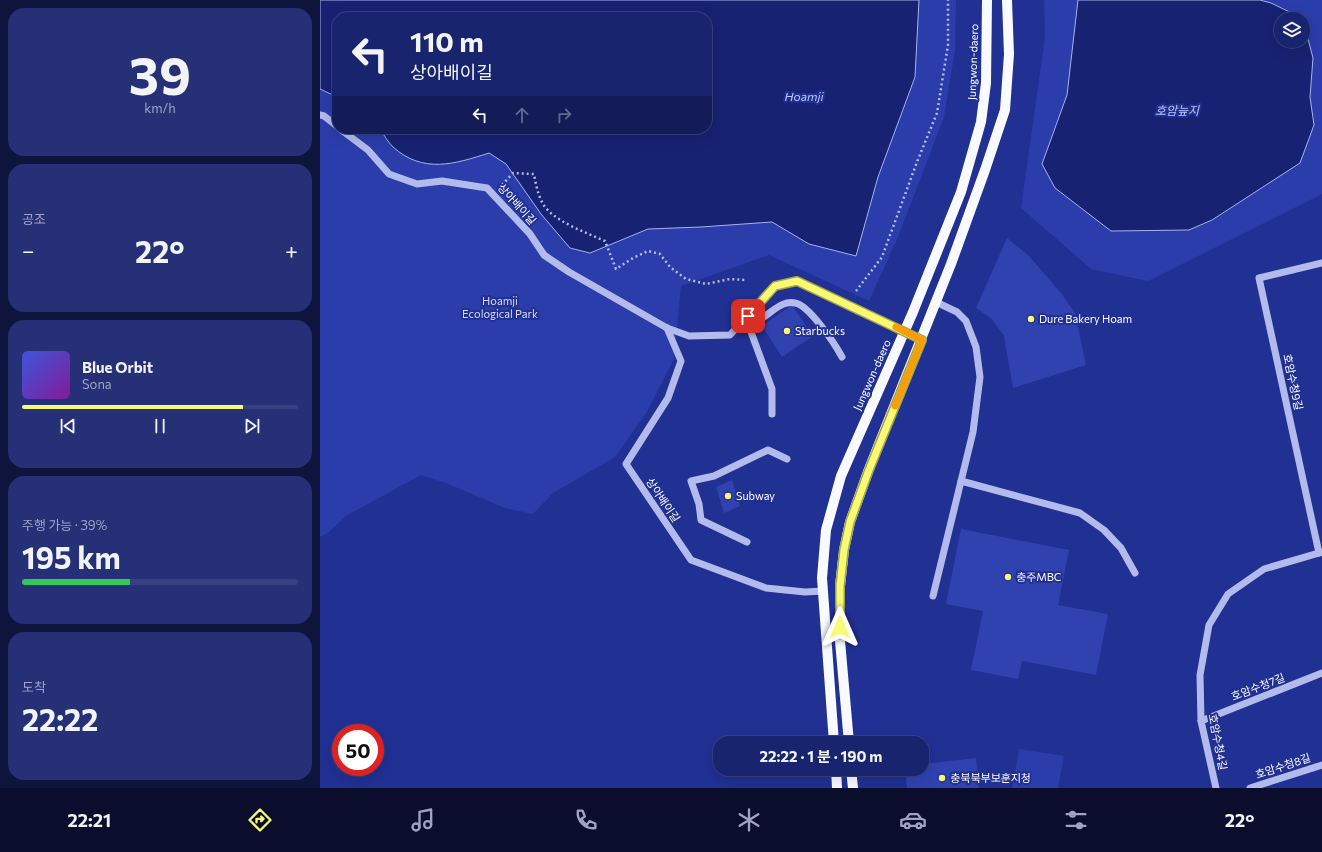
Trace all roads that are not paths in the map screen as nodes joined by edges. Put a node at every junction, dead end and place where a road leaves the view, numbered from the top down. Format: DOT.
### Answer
graph roads {
  1 [pos="987,0"];
  2 [pos="1007,0"];
  3 [pos="320,115"];
  4 [pos="332,122"];
  5 [pos="347,134"];
  6 [pos="1322,263"];
  7 [pos="936,302"];
  8 [pos="667,328"];
  9 [pos="904,332"];
  10 [pos="922,340"];
  11 [pos="842,357"];
  12 [pos="772,414"];
  13 [pos="786,460"];
  14 [pos="961,481"];
  15 [pos="747,542"];
  16 [pos="1321,553"];
  17 [pos="1135,573"];
  18 [pos="823,590"];
  19 [pos="933,596"];
  20 [pos="1322,673"];
  21 [pos="1201,721"];
  22 [pos="833,736"];
  23 [pos="848,736"];
  24 [pos="1322,765"];
  25 [pos="836,776"];
  26 [pos="852,776"];
  27 [pos="837,788"];
  28 [pos="853,788"];
  29 [pos="1216,788"];
  30 [pos="1250,788"];
  1 -- 9 [label="main road, Jungwon-daero"];
  2 -- 7 [label="main road"];
  3 -- 4 [label="street"];
  5 -- 8 [label="street, 상아배이길"];
  6 -- 16 [label="street, 호암수청9길"];
  7 -- 10 [label="main road"];
  7 -- 14 [label="street"];
  8 -- 9 [label="street, 상아배이길"];
  8 -- 18 [label="street, 상아배이길"];
  9 -- 10 [label="street, 상아배이길"];
  9 -- 18 [label="main road, Jungwon-daero"];
  10 -- 23 [label="main road"];
  11 -- 12 [label="street"];
  13 -- 15 [label="street"];
  14 -- 17 [label="street"];
  14 -- 19 [label="street"];
  16 -- 21 [label="street, 호암수청4길"];
  18 -- 22 [label="main road, Jungwon-daero"];
  20 -- 21 [label="street, 호암수청7길"];
  21 -- 29 [label="street, 호암수청4길"];
  24 -- 30 [label="street, 호암수청8길"];
  25 -- 27 [label="main road"];
  26 -- 28 [label="main road"];
}
